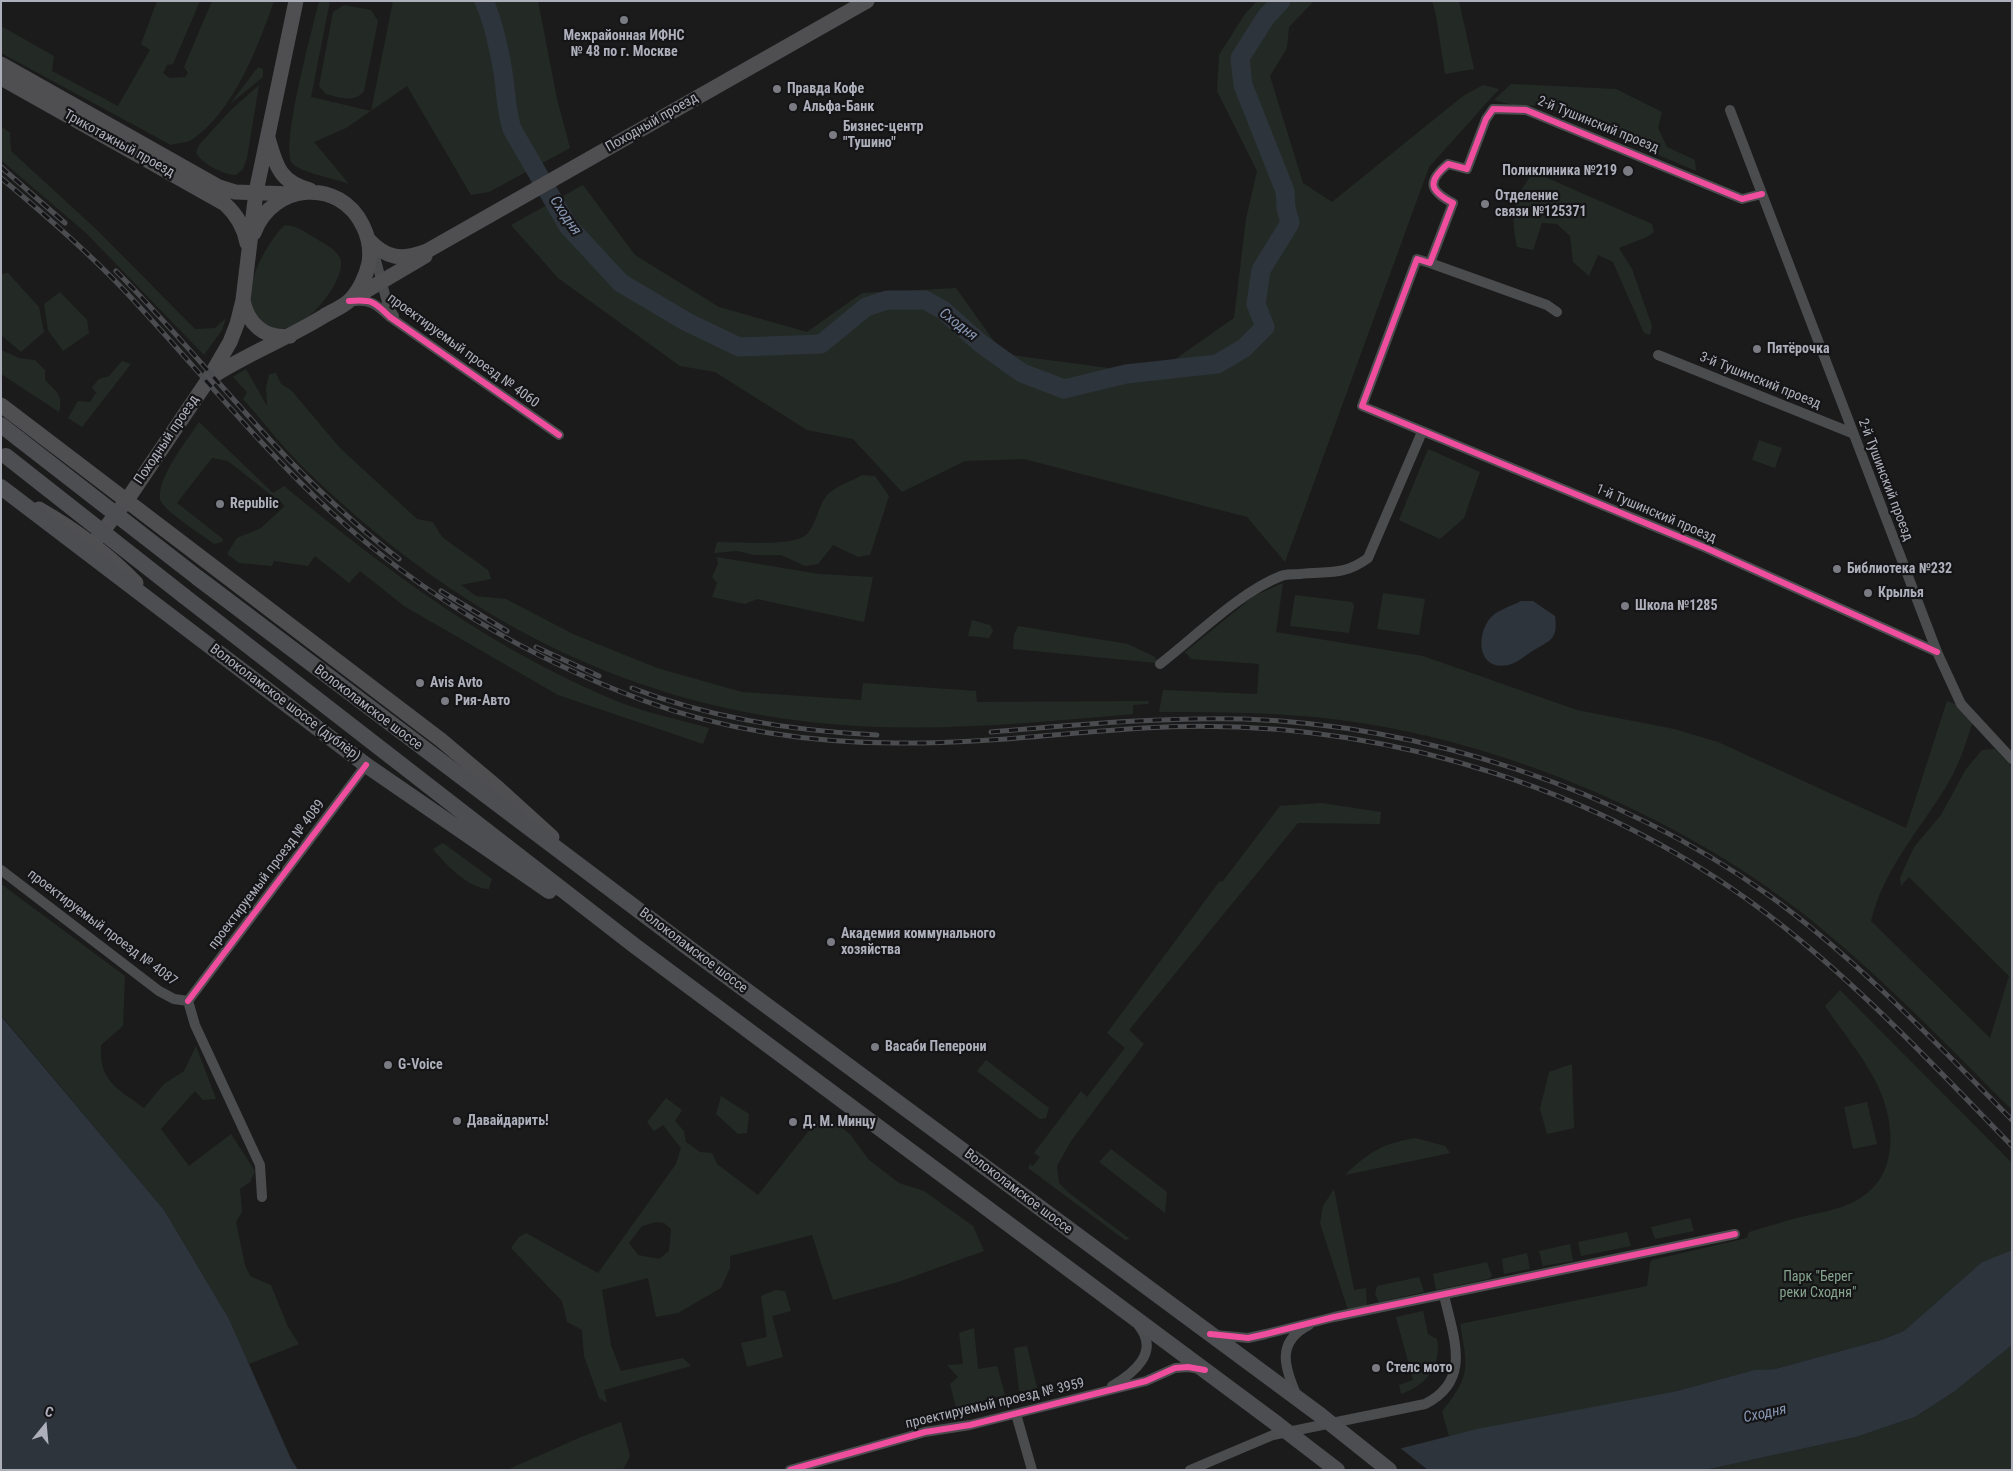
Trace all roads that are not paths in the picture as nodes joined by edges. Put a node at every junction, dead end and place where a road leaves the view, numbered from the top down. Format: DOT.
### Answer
graph roads {
  1 [pos="296,1"];
  2 [pos="867,1"];
  3 [pos="1,64"];
  4 [pos="1,78"];
  5 [pos="1730,110"];
  6 [pos="268,138"];
  7 [pos="256,192"];
  8 [pos="318,192"];
  9 [pos="298,194"];
  10 [pos="1762,194"];
  11 [pos="368,239"];
  12 [pos="438,246"];
  13 [pos="248,252"];
  14 [pos="1430,263"];
  15 [pos="382,283"];
  16 [pos="243,300"];
  17 [pos="349,301"];
  18 [pos="1557,312"];
  19 [pos="397,321"];
  20 [pos="294,335"];
  21 [pos="1658,355"];
  22 [pos="208,380"];
  23 [pos="1,405"];
  24 [pos="1,425"];
  25 [pos="1422,432"];
  26 [pos="1852,433"];
  27 [pos="559,434"];
  28 [pos="4,454"];
  29 [pos="5,490"];
  30 [pos="127,500"];
  31 [pos="92,545"];
  32 [pos="159,608"];
  33 [pos="1937,652"];
  34 [pos="1160,664"];
  35 [pos="2012,759"];
  36 [pos="366,765"];
  37 [pos="1,870"];
  38 [pos="599,880"];
  39 [pos="627,940"];
  40 [pos="188,1001"];
  41 [pos="262,1197"];
  42 [pos="1735,1234"];
  43 [pos="1444,1295"];
  44 [pos="1129,1314"];
  45 [pos="1318,1321"];
  46 [pos="1210,1334"];
  47 [pos="1205,1370"];
  48 [pos="1101,1392"];
  49 [pos="1298,1400"];
  50 [pos="1016,1414"];
  51 [pos="790,1470"];
  52 [pos="1032,1470"];
  53 [pos="1190,1470"];
  54 [pos="1337,1470"];
  55 [pos="1389,1470"];
  1 -- 6 [label="main road"];
  2 -- 12 [label="main road, Походный проезд"];
  3 -- 7 [label="main road, Трикотажный проезд"];
  4 -- 13 [label="main road, Трикотажный проезд"];
  5 -- 10 [label="street, 2-й Тушинский проезд"];
  6 -- 7 [label="main road"];
  6 -- 8 [label="main road"];
  7 -- 9 [label="main road"];
  7 -- 13 [label="main road"];
  8 -- 9 [label="main road"];
  8 -- 11 [label="main road"];
  9 -- 13 [label="main road"];
  10 -- 14 [label="street, 2-й Тушинский проезд"];
  10 -- 26 [label="street, 2-й Тушинский проезд"];
  11 -- 12 [label="main road, Походный проезд"];
  11 -- 15 [label="street, проектируемый проезд № 4060"];
  11 -- 17 [label="main road"];
  12 -- 15 [label="main road, Походный проезд"];
  13 -- 16 [label="main road"];
  14 -- 18 [label="street"];
  14 -- 25 [label="street, 1-й Тушинский проезд"];
  15 -- 17 [label="main road, Походный проезд"];
  15 -- 19 [label="street, проектируемый проезд № 4060"];
  16 -- 20 [label="main road"];
  16 -- 22 [label="main road, Походный проезд"];
  17 -- 19 [label="street, проектируемый проезд № 4060"];
  17 -- 20 [label="main road"];
  19 -- 27 [label="street, проектируемый проезд № 4060"];
  20 -- 22 [label="main road"];
  21 -- 26 [label="street, 3-й Тушинский проезд"];
  22 -- 30 [label="main road, Походный проезд"];
  23 -- 30 [label="main road"];
  24 -- 38 [label="main road, Волоколамское шоссе, bridge"];
  25 -- 33 [label="street, 1-й Тушинский проезд"];
  25 -- 34 [label="street"];
  26 -- 33 [label="street, 2-й Тушинский проезд"];
  28 -- 39 [label="main road, Волоколамское шоссе, bridge"];
  29 -- 31 [label="main road"];
  29 -- 32 [label="main road, Волоколамское шоссе (дублёр)"];
  30 -- 31 [label="main road, Походный проезд"];
  30 -- 38 [label="main road"];
  31 -- 32 [label="main road"];
  32 -- 36 [label="main road, Волоколамское шоссе (дублёр)"];
  33 -- 35 [label="street, 2-й Тушинский проезд"];
  36 -- 39 [label="main road, Волоколамское шоссе (дублёр)"];
  36 -- 40 [label="street, проектируемый проезд № 4089"];
  37 -- 40 [label="street, проектируемый проезд № 4087"];
  38 -- 46 [label="main road, Волоколамское шоссе"];
  39 -- 44 [label="main road, Волоколамское шоссе"];
  40 -- 41 [label="street"];
  42 -- 43 [label="street"];
  43 -- 45 [label="street"];
  43 -- 53 [label="street"];
  44 -- 47 [label="main road, Волоколамское шоссе"];
  44 -- 48 [label="street, проектируемый проезд № 3959"];
  45 -- 46 [label="street"];
  45 -- 49 [label="street"];
  46 -- 49 [label="main road, Волоколамское шоссе"];
  47 -- 48 [label="street, проектируемый проезд № 3959"];
  47 -- 54 [label="main road, Волоколамское шоссе, bridge"];
  48 -- 50 [label="street, проектируемый проезд № 3959"];
  49 -- 55 [label="main road, Волоколамское шоссе, bridge"];
  50 -- 51 [label="street, проектируемый проезд № 3959"];
  50 -- 52 [label="street"];
}
